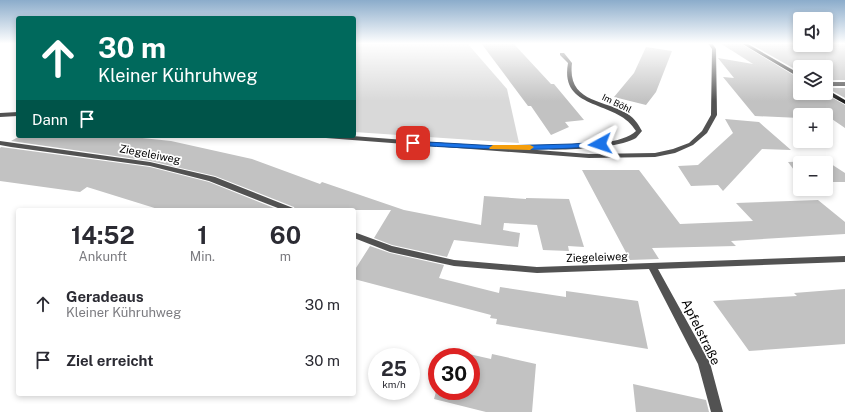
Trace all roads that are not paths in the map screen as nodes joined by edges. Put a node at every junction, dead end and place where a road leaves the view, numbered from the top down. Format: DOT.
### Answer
graph roads {
  1 [pos="569,62"];
  2 [pos="714,62"];
  3 [pos="776,62"];
  4 [pos="793,72"];
  5 [pos="833,84"];
  6 [pos="845,84"];
  7 [pos="833,95"];
  8 [pos="845,102"];
  9 [pos="16,114"];
  10 [pos="0,115"];
  11 [pos="355,138"];
  12 [pos="0,142"];
  13 [pos="498,148"];
  14 [pos="285,208"];
  15 [pos="356,236"];
  16 [pos="845,259"];
  17 [pos="652,267"];
  18 [pos="717,412"];
  1 -- 13 [label="street, Im Böhl"];
  2 -- 13 [label="street"];
  3 -- 4 [label="main road"];
  5 -- 6 [label="street"];
  7 -- 8 [label="main road"];
  9 -- 10 [label="street"];
  11 -- 13 [label="street"];
  12 -- 14 [label="street, Ziegeleiweg"];
  15 -- 17 [label="street, Ziegeleiweg"];
  16 -- 17 [label="street, Ziegeleiweg"];
  17 -- 18 [label="street, Apfelstraße"];
}
